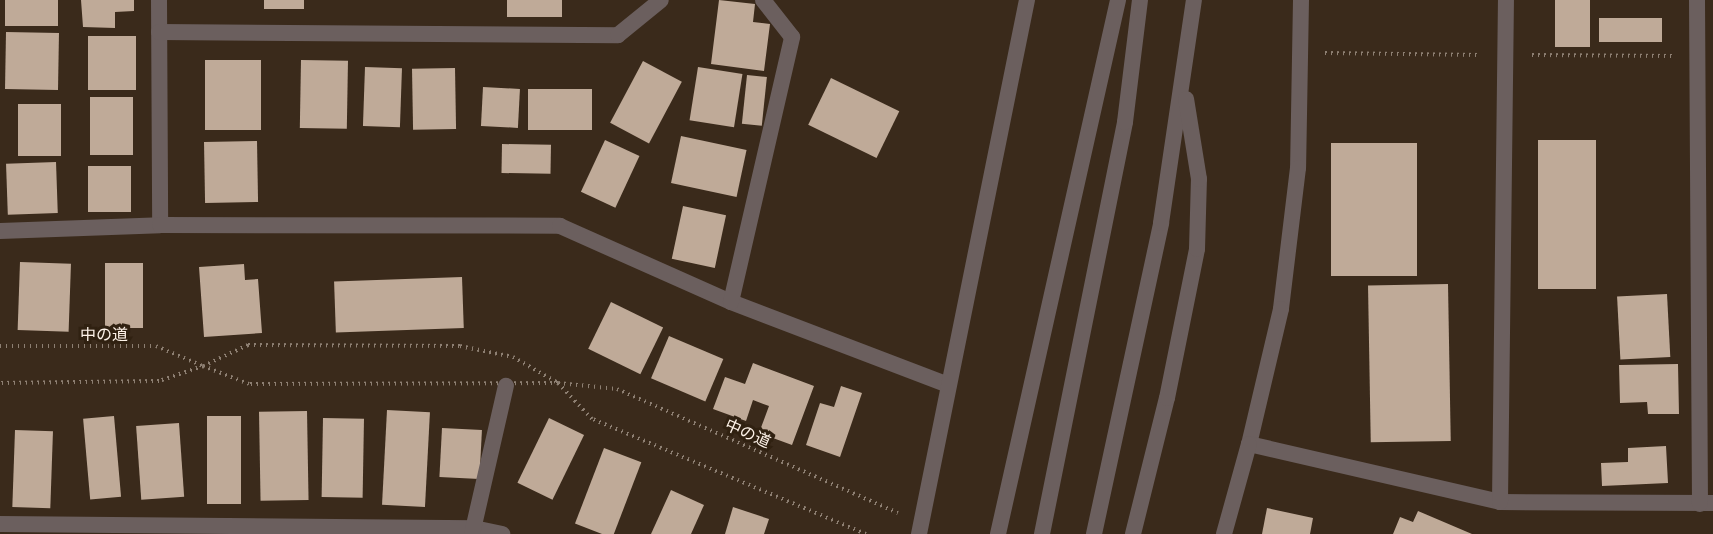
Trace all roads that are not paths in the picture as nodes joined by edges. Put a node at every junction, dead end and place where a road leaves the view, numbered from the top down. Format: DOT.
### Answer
graph roads {
  1 [pos="159,0"];
  2 [pos="661,0"];
  3 [pos="763,0"];
  4 [pos="1027,0"];
  5 [pos="1118,0"];
  6 [pos="1140,0"];
  7 [pos="1194,0"];
  8 [pos="1301,0"];
  9 [pos="1506,0"];
  10 [pos="1697,0"];
  11 [pos="159,32"];
  12 [pos="1184,87"];
  13 [pos="160,225"];
  14 [pos="0,231"];
  15 [pos="731,302"];
  16 [pos="506,386"];
  17 [pos="948,386"];
  18 [pos="1249,444"];
  19 [pos="1500,502"];
  20 [pos="1706,504"];
  21 [pos="0,524"];
  22 [pos="27,529"];
  23 [pos="473,531"];
  24 [pos="502,534"];
  25 [pos="919,534"];
  26 [pos="998,534"];
  27 [pos="1042,534"];
  28 [pos="1094,534"];
  29 [pos="1133,534"];
  30 [pos="1224,534"];
  1 -- 11 [label="street"];
  2 -- 11 [label="street"];
  3 -- 15 [label="street"];
  4 -- 17 [label="street"];
  5 -- 26 [label="street"];
  6 -- 27 [label="street"];
  7 -- 12 [label="street"];
  8 -- 18 [label="street"];
  9 -- 19 [label="street"];
  10 -- 20 [label="street"];
  11 -- 13 [label="street"];
  12 -- 28 [label="street"];
  12 -- 29 [label="street"];
  13 -- 14 [label="street"];
  13 -- 15 [label="street"];
  15 -- 17 [label="street"];
  16 -- 23 [label="street"];
  17 -- 25 [label="street"];
  18 -- 19 [label="street"];
  18 -- 30 [label="street"];
  19 -- 20 [label="street"];
  21 -- 22 [label="street"];
  22 -- 23 [label="street"];
  23 -- 24 [label="street"];
}
